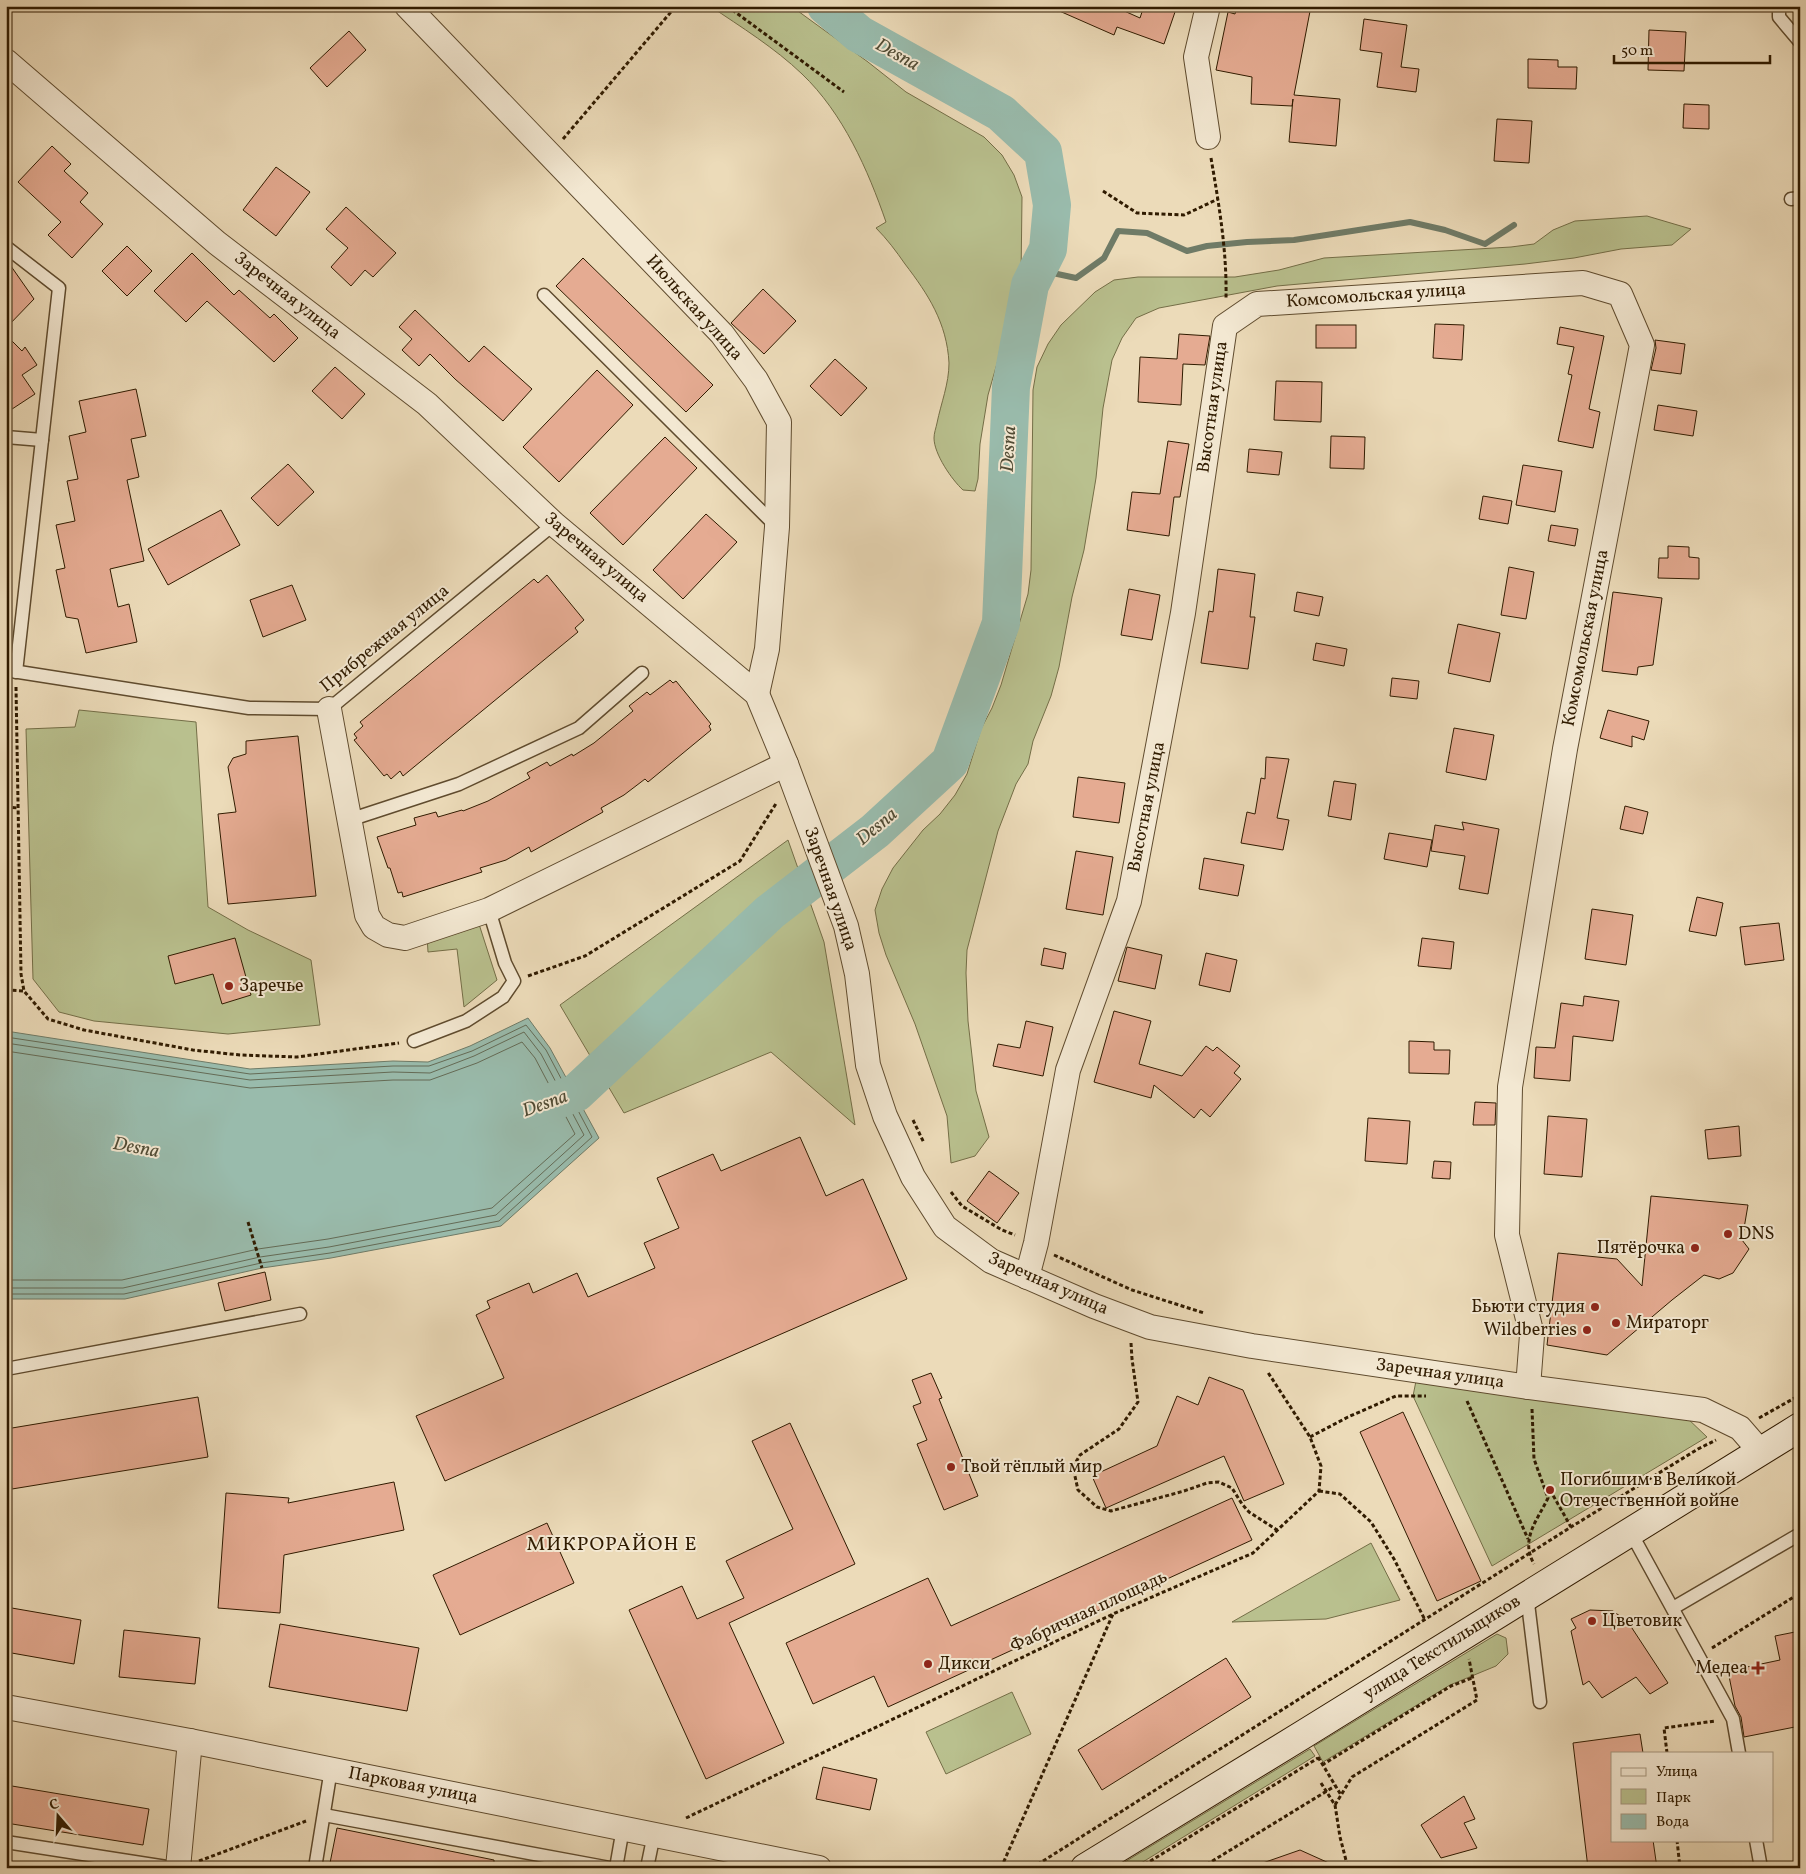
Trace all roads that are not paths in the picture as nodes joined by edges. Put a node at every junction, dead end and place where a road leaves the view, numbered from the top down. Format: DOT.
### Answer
graph roads {
  1 [pos="407,6"];
  2 [pos="1208,6"];
  3 [pos="1779,6"];
  4 [pos="1800,42"];
  5 [pos="6,61"];
  6 [pos="1208,137"];
  7 [pos="6,247"];
  8 [pos="544,295"];
  9 [pos="1225,326"];
  10 [pos="6,436"];
  11 [pos="42,440"];
  12 [pos="554,524"];
  13 [pos="777,526"];
  14 [pos="11,671"];
  15 [pos="642,673"];
  16 [pos="757,694"];
  17 [pos="329,709"];
  18 [pos="786,764"];
  19 [pos="349,820"];
  20 [pos="489,910"];
  21 [pos="414,1040"];
  22 [pos="1027,1277"];
  23 [pos="300,1314"];
  24 [pos="6,1369"];
  25 [pos="1528,1387"];
  26 [pos="1800,1427"];
  27 [pos="1760,1451"];
  28 [pos="1630,1531"];
  29 [pos="1800,1534"];
  30 [pos="1527,1595"];
  31 [pos="1672,1608"];
  32 [pos="1540,1702"];
  33 [pos="6,1706"];
  34 [pos="190,1741"];
  35 [pos="1739,1752"];
  36 [pos="331,1769"];
  37 [pos="324,1815"];
  38 [pos="623,1828"];
  39 [pos="654,1834"];
  40 [pos="6,1842"];
  41 [pos="1756,1842"];
  42 [pos="188,1864"];
  43 [pos="173,1868"];
  44 [pos="315,1868"];
  45 [pos="610,1868"];
  46 [pos="616,1868"];
  47 [pos="647,1868"];
  48 [pos="819,1868"];
  49 [pos="1084,1868"];
  50 [pos="1761,1868"];
  1 -- 13 [label="street, Июльская улица"];
  2 -- 6 [label="street"];
  3 -- 4 [label="lane"];
  5 -- 12 [label="street, Заречная улица"];
  7 -- 11 [label="lane"];
  8 -- 13 [label="lane"];
  9 -- 22 [label="street, Высотная улица"];
  9 -- 25 [label="street, Комсомольская улица"];
  10 -- 11 [label="lane"];
  11 -- 14 [label="lane"];
  12 -- 16 [label="street, Заречная улица"];
  12 -- 17 [label="lane, Прибрежная улица"];
  13 -- 16 [label="street, Июльская улица"];
  14 -- 17 [label="lane, Прибрежная улица"];
  15 -- 19 [label="lane"];
  16 -- 18 [label="street, Заречная улица"];
  17 -- 19 [label="street"];
  18 -- 20 [label="street"];
  18 -- 22 [label="street, Заречная улица"];
  19 -- 20 [label="street"];
  20 -- 21 [label="lane"];
  22 -- 25 [label="street, Заречная улица"];
  23 -- 24 [label="lane"];
  25 -- 27 [label="street, Заречная улица"];
  26 -- 27 [label="main road, улица Текстильщиков"];
  27 -- 28 [label="main road, улица Текстильщиков"];
  28 -- 30 [label="main road, улица Текстильщиков"];
  28 -- 31 [label="lane"];
  29 -- 31 [label="lane"];
  30 -- 32 [label="lane"];
  30 -- 49 [label="main road, улица Текстильщиков"];
  31 -- 35 [label="lane"];
  33 -- 34 [label="street, Парковая улица"];
  34 -- 36 [label="street, Парковая улица"];
  34 -- 42 [label="street"];
  36 -- 37 [label="lane"];
  36 -- 38 [label="street, Парковая улица"];
  37 -- 44 [label="lane"];
  37 -- 45 [label="lane"];
  38 -- 39 [label="street, Парковая улица"];
  38 -- 46 [label="lane"];
  39 -- 47 [label="lane"];
  39 -- 48 [label="street, Парковая улица"];
  40 -- 43 [label="lane"];
  41 -- 50 [label="lane"];
}
